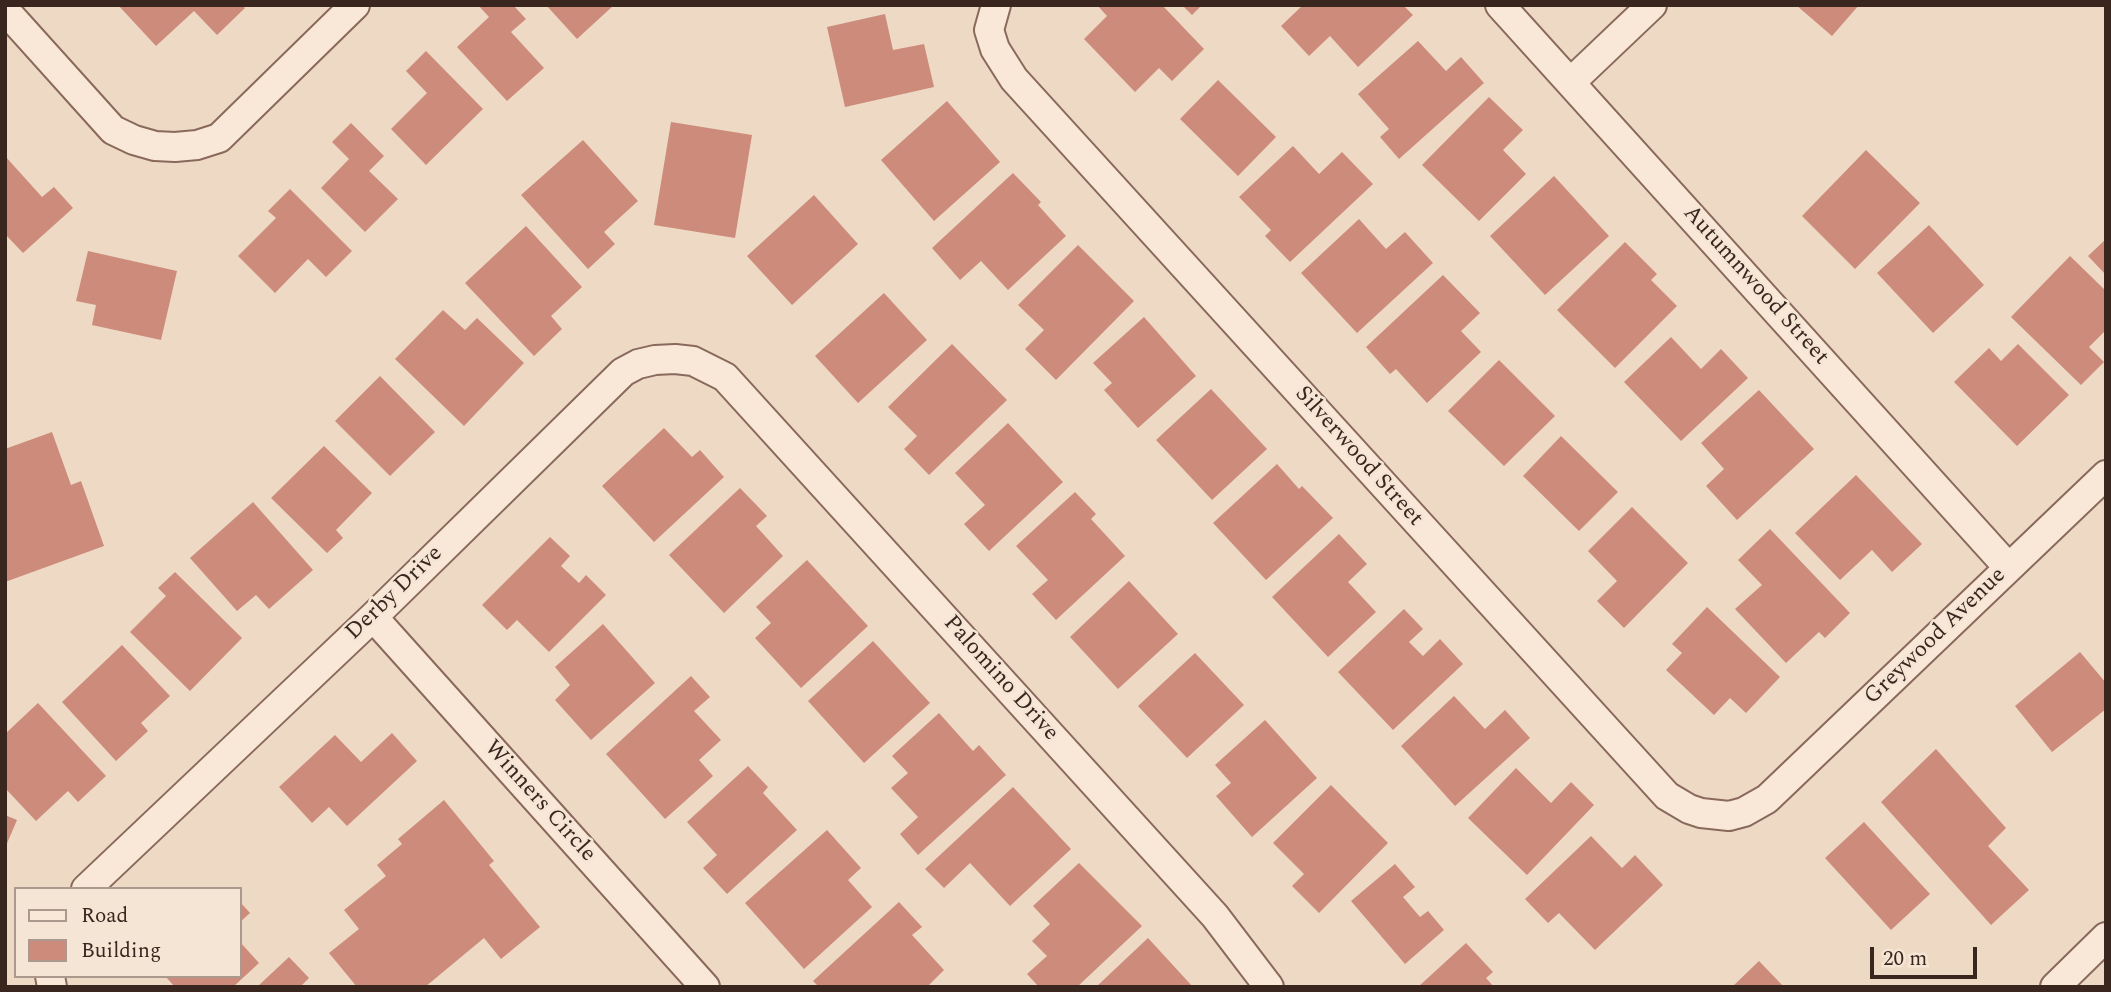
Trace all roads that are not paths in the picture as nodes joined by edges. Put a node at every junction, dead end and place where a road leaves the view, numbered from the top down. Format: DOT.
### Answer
graph roads {
  1 [pos="355,5"];
  2 [pos="1500,5"];
  3 [pos="1652,5"];
  4 [pos="5,10"];
  5 [pos="993,17"];
  6 [pos="1571,82"];
  7 [pos="725,377"];
  8 [pos="2106,475"];
  9 [pos="2008,567"];
  10 [pos="373,617"];
  11 [pos="1767,799"];
  12 [pos="88,887"];
  13 [pos="2106,937"];
  14 [pos="705,987"];
  15 [pos="1269,987"];
  16 [pos="2055,987"];
  1 -- 4 [label="street"];
  2 -- 6 [label="street, Autumnwood Street"];
  3 -- 6 [label="street"];
  5 -- 11 [label="street, Silverwood Street"];
  6 -- 9 [label="street, Autumnwood Street"];
  7 -- 10 [label="street, Derby Drive"];
  7 -- 15 [label="street, Palomino Drive"];
  8 -- 9 [label="street, Greywood Avenue"];
  9 -- 11 [label="street, Greywood Avenue"];
  10 -- 12 [label="street, Derby Drive"];
  10 -- 14 [label="street, Winners Circle"];
  13 -- 16 [label="street"];
}
